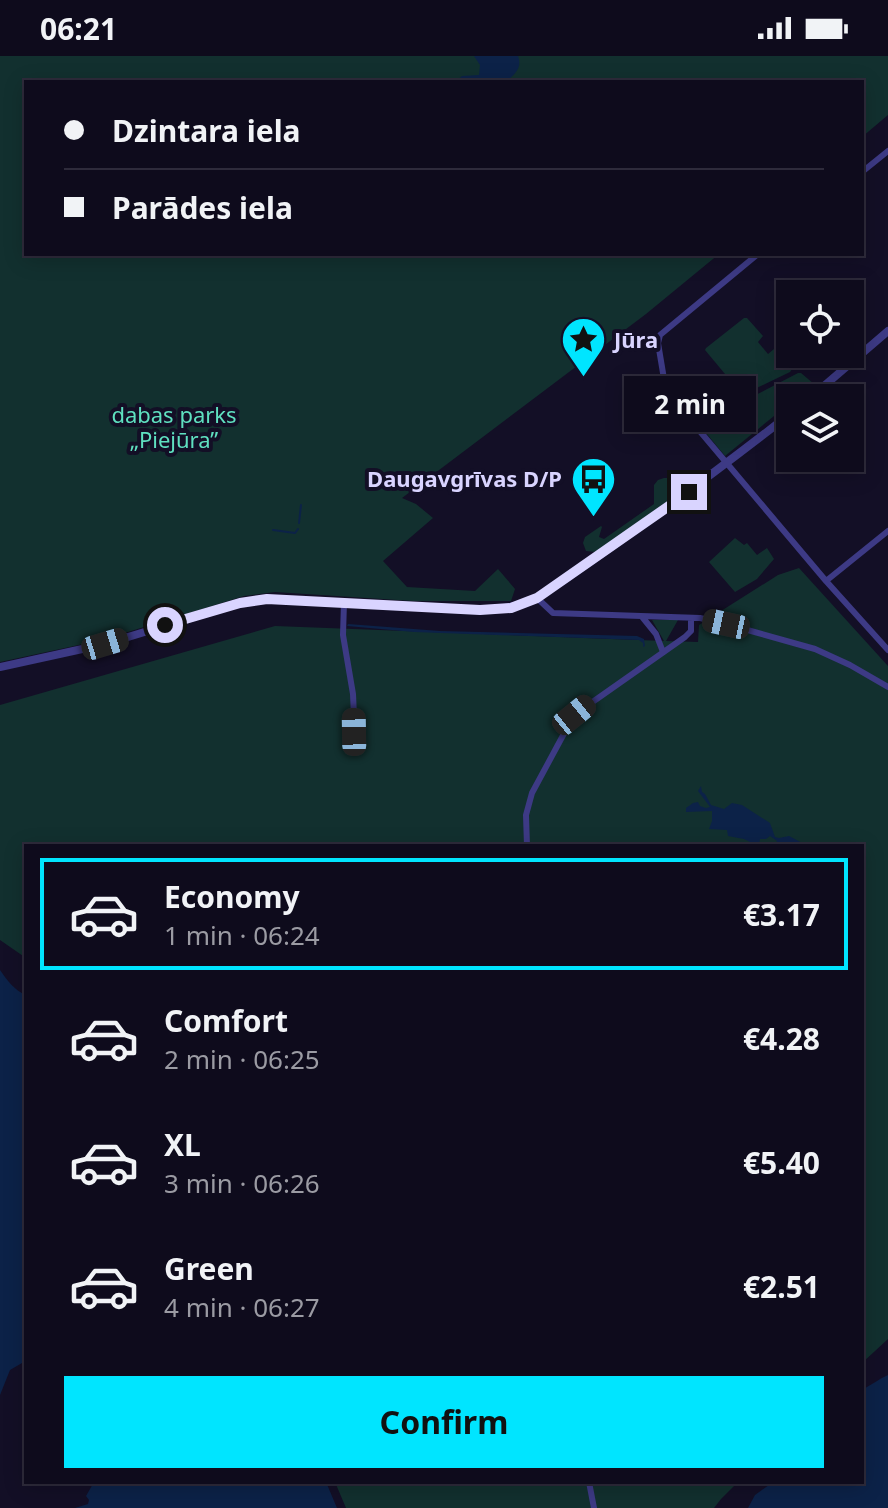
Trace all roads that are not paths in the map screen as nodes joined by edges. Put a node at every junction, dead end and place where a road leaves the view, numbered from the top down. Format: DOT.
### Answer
graph roads {
  1 [pos="888,151"];
  2 [pos="864,170"];
  3 [pos="756,256"];
  4 [pos="888,331"];
  5 [pos="826,384"];
  6 [pos="776,425"];
  7 [pos="727,464"];
  8 [pos="888,531"];
  9 [pos="826,581"];
  10 [pos="537,598"];
  11 [pos="344,602"];
  12 [pos="643,618"];
  13 [pos="691,618"];
  14 [pos="888,650"];
  15 [pos="663,652"];
  16 [pos="0,667"];
  17 [pos="888,687"];
  18 [pos="355,738"];
  19 [pos="527,844"];
  20 [pos="589,1484"];
  21 [pos="594,1508"];
  1 -- 2 [label="street"];
  3 -- 7 [label="street"];
  4 -- 5 [label="street"];
  6 -- 7 [label="street"];
  7 -- 9 [label="street"];
  7 -- 10 [label="street"];
  8 -- 9 [label="street"];
  9 -- 14 [label="street"];
  10 -- 11 [label="street"];
  10 -- 12 [label="street"];
  11 -- 16 [label="street"];
  11 -- 18 [label="street"];
  12 -- 13 [label="street"];
  12 -- 15 [label="street"];
  13 -- 15 [label="street"];
  13 -- 17 [label="street"];
  15 -- 19 [label="street"];
  20 -- 21 [label="street"];
}
